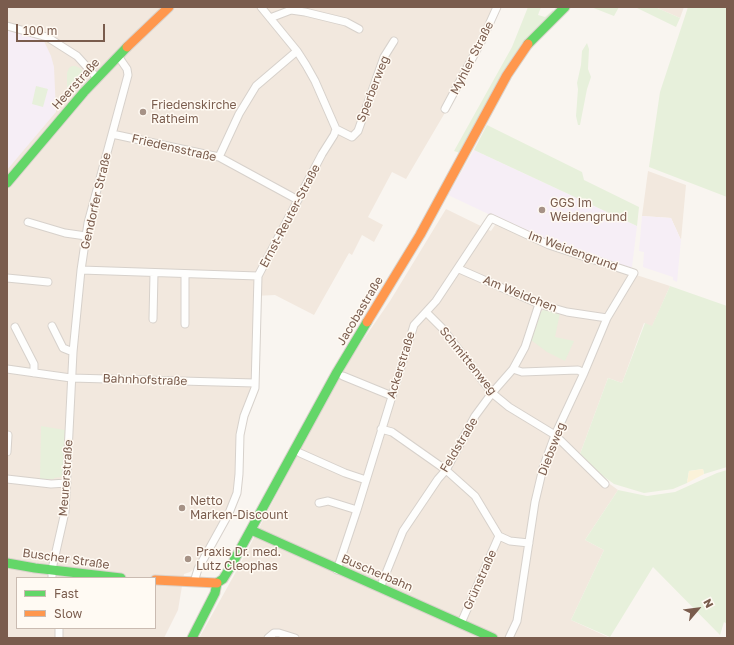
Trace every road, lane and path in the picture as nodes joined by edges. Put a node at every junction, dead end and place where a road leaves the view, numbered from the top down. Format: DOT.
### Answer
graph roads {
  1 [pos="169,7"];
  2 [pos="261,7"];
  3 [pos="497,7"];
  4 [pos="565,7"];
  5 [pos="270,18"];
  6 [pos="7,26"];
  7 [pos="359,29"];
  8 [pos="394,40"];
  9 [pos="297,51"];
  10 [pos="118,56"];
  11 [pos="97,78"];
  12 [pos="445,109"];
  13 [pos="336,129"];
  14 [pos="112,134"];
  15 [pos="219,157"];
  16 [pos="7,183"];
  17 [pos="298,200"];
  18 [pos="491,218"];
  19 [pos="28,222"];
  20 [pos="86,236"];
  21 [pos="459,269"];
  22 [pos="81,270"];
  23 [pos="154,273"];
  24 [pos="634,273"];
  25 [pos="185,274"];
  26 [pos="258,276"];
  27 [pos="7,278"];
  28 [pos="48,282"];
  29 [pos="539,304"];
  30 [pos="426,312"];
  31 [pos="607,318"];
  32 [pos="153,319"];
  33 [pos="185,324"];
  34 [pos="52,326"];
  35 [pos="15,327"];
  36 [pos="73,352"];
  37 [pos="7,369"];
  38 [pos="513,369"];
  39 [pos="34,373"];
  40 [pos="584,373"];
  41 [pos="343,376"];
  42 [pos="72,378"];
  43 [pos="255,383"];
  44 [pos="492,393"];
  45 [pos="392,396"];
  46 [pos="381,429"];
  47 [pos="8,435"];
  48 [pos="555,436"];
  49 [pos="7,452"];
  50 [pos="300,453"];
  51 [pos="446,470"];
  52 [pos="7,479"];
  53 [pos="366,480"];
  54 [pos="67,483"];
  55 [pos="605,484"];
  56 [pos="319,503"];
  57 [pos="357,510"];
  58 [pos="251,530"];
  59 [pos="499,536"];
  60 [pos="529,543"];
  61 [pos="7,563"];
  62 [pos="338,570"];
  63 [pos="52,574"];
  64 [pos="104,577"];
  65 [pos="156,580"];
  66 [pos="194,582"];
  67 [pos="217,583"];
  68 [pos="380,588"];
  69 [pos="461,623"];
  70 [pos="192,638"];
  71 [pos="268,638"];
  72 [pos="295,638"];
  73 [pos="493,638"];
  74 [pos="509,638"];
  1 -- 10 [label="main road, Heerstraße"];
  2 -- 5 [label="street"];
  3 -- 12 [label="street, Myhler Straße"];
  4 -- 58 [label="main road, Jacobastraße"];
  5 -- 7 [label="street"];
  5 -- 9 [label="street"];
  6 -- 11 [label="street"];
  8 -- 13 [label="street, Sperberweg"];
  9 -- 13 [label="street"];
  9 -- 15 [label="street"];
  10 -- 11 [label="main road, Heerstraße"];
  10 -- 14 [label="street, Gendorfer Straße"];
  11 -- 16 [label="main road, Heerstraße"];
  13 -- 17 [label="street, Ernst-Reuter-Straße"];
  14 -- 15 [label="street, Friedensstraße"];
  14 -- 20 [label="street, Gendorfer Straße"];
  15 -- 17 [label="street, Friedensstraße"];
  17 -- 26 [label="street, Ernst-Reuter-Straße"];
  18 -- 21 [label="street, Ackerstraße"];
  18 -- 24 [label="street, Im Weidengrund"];
  19 -- 20 [label="street"];
  20 -- 22 [label="street, Gendorfer Straße"];
  21 -- 29 [label="street, Am Weidchen"];
  21 -- 30 [label="street, Ackerstraße"];
  22 -- 23 [label="street"];
  22 -- 36 [label="street, Gendorfer Straße"];
  23 -- 25 [label="street"];
  23 -- 32 [label="street"];
  24 -- 31 [label="street, Diebsweg"];
  25 -- 26 [label="street"];
  25 -- 33 [label="street"];
  26 -- 43 [label="street, Ernst-Reuter-Straße"];
  27 -- 28 [label="street"];
  29 -- 31 [label="street, Am Weidchen"];
  29 -- 38 [label="street, Feldstraße"];
  30 -- 44 [label="street, Schmittenweg"];
  30 -- 45 [label="street, Ackerstraße"];
  31 -- 40 [label="street, Diebsweg"];
  34 -- 36 [label="street"];
  35 -- 39 [label="street"];
  36 -- 42 [label="street, Gendorfer Straße"];
  37 -- 39 [label="street, Bahnhofstraße"];
  38 -- 40 [label="street"];
  38 -- 44 [label="street, Feldstraße"];
  39 -- 42 [label="street, Bahnhofstraße"];
  40 -- 48 [label="street, Diebsweg"];
  41 -- 45 [label="street"];
  42 -- 43 [label="street, Bahnhofstraße"];
  42 -- 54 [label="street, Meurerstraße"];
  43 -- 66 [label="street, Ernst-Reuter-Straße"];
  44 -- 48 [label="street, Schmittenweg"];
  44 -- 51 [label="street, Feldstraße"];
  45 -- 46 [label="street, Ackerstraße"];
  46 -- 51 [label="street"];
  46 -- 53 [label="street, Ackerstraße"];
  47 -- 49 [label="street"];
  48 -- 55 [label="street, Schmittenweg"];
  48 -- 60 [label="street, Diebsweg"];
  50 -- 53 [label="street"];
  51 -- 59 [label="street"];
  51 -- 68 [label="street, Feldstraße"];
  52 -- 54 [label="street"];
  53 -- 57 [label="street, Ackerstraße"];
  54 -- 63 [label="street, Meurerstraße"];
  56 -- 57 [label="street"];
  57 -- 62 [label="street, Ackerstraße"];
  58 -- 62 [label="main road, Buscherbahn"];
  58 -- 67 [label="main road, Jacobastraße"];
  59 -- 60 [label="street"];
  59 -- 69 [label="street, Grünstraße"];
  60 -- 74 [label="street, Diebsweg"];
  61 -- 63 [label="main road, Buscher Straße"];
  62 -- 68 [label="main road, Buscherbahn"];
  63 -- 64 [label="main road, Buscher Straße"];
  65 -- 66 [label="main road"];
  66 -- 67 [label="main road"];
  67 -- 70 [label="main road, Jacobastraße"];
  68 -- 69 [label="main road, Buscherbahn"];
  69 -- 73 [label="main road, Buscherbahn"];
  71 -- 72 [label="street"];
}
